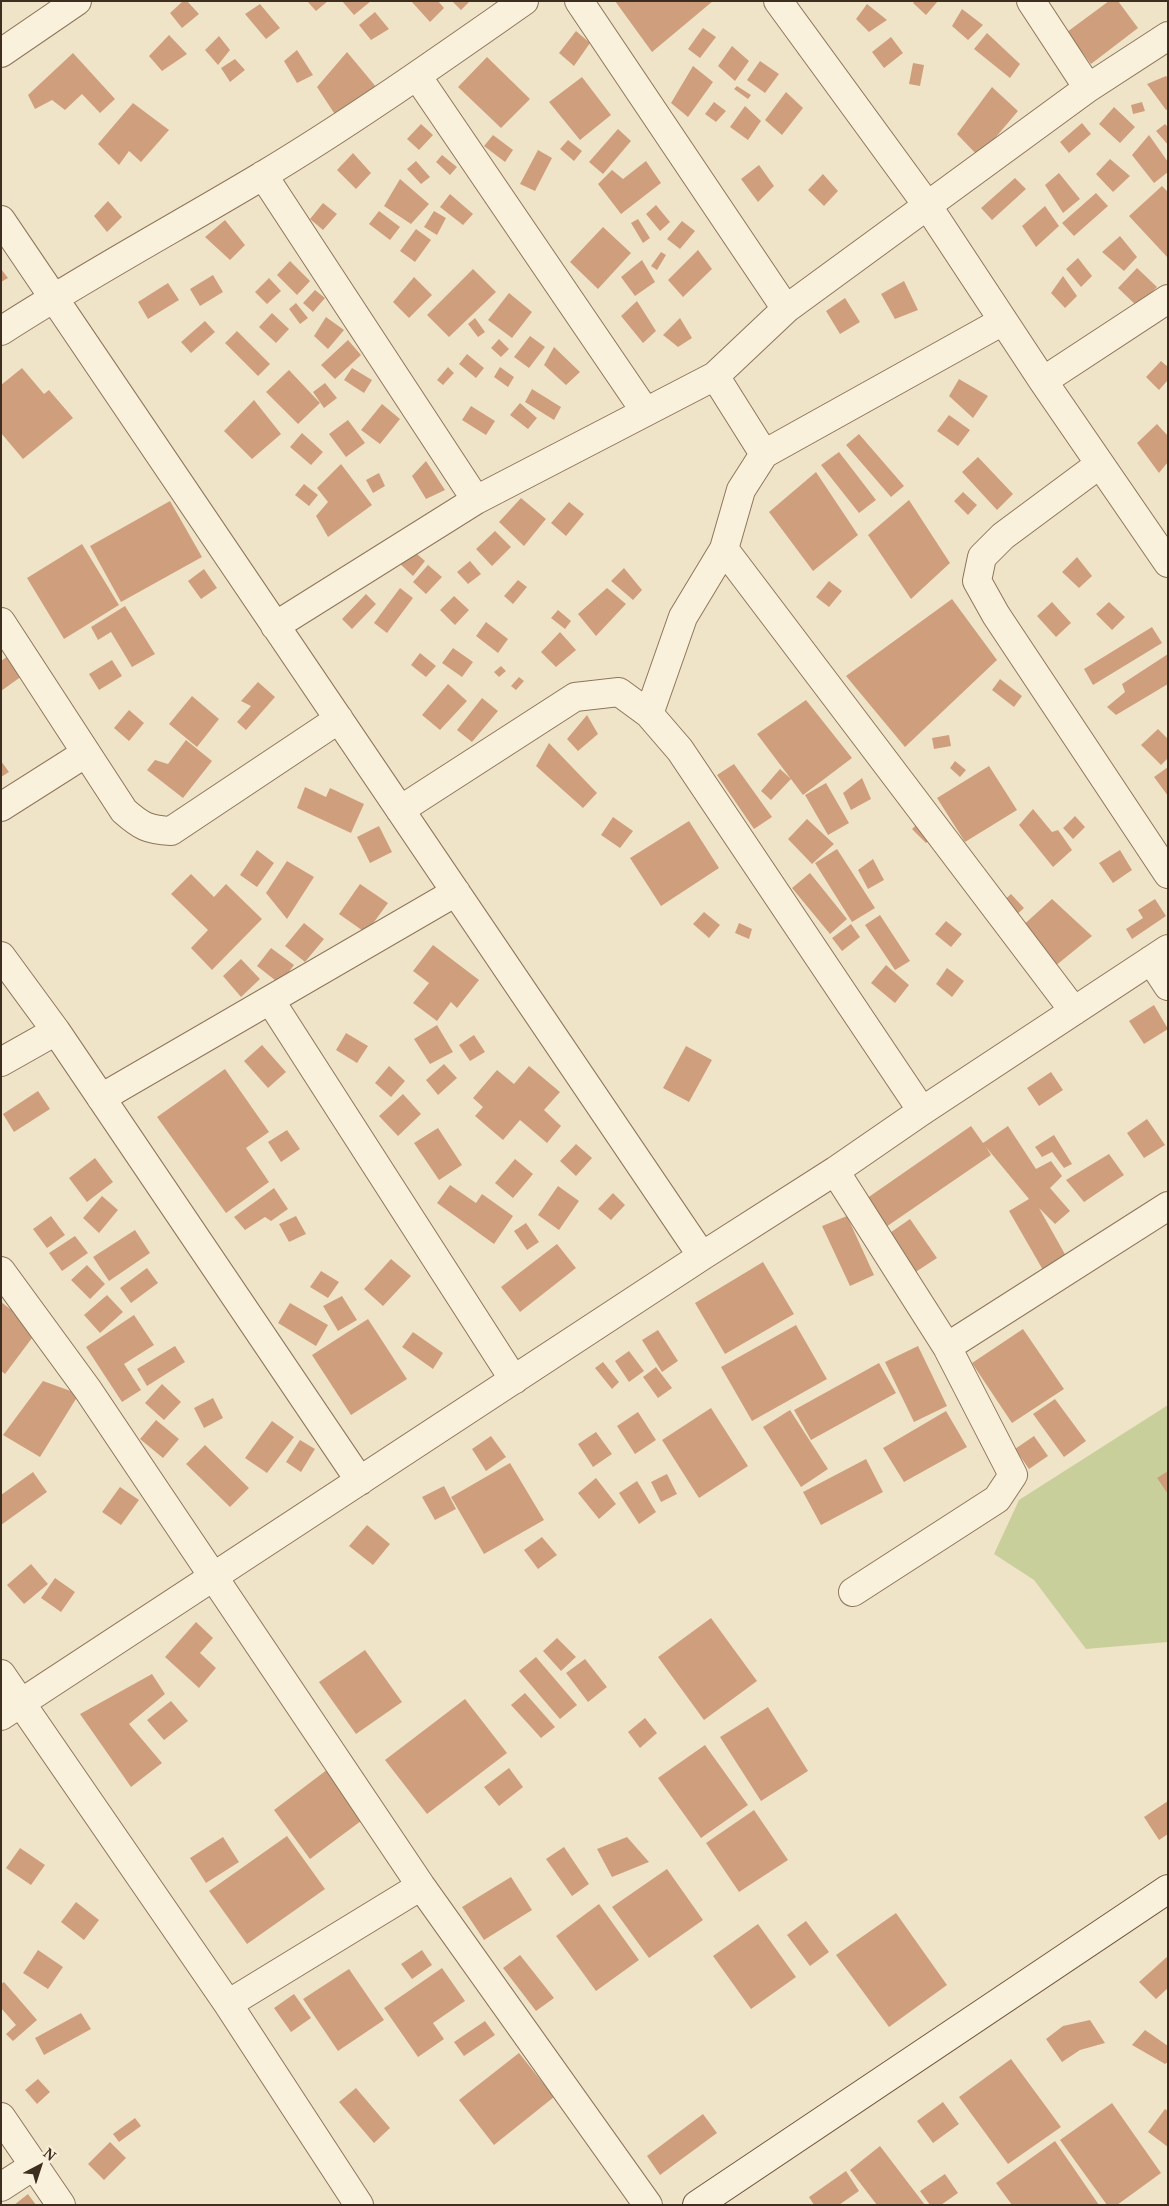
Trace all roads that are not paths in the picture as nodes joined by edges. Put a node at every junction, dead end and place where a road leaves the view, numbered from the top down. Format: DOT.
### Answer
graph roads {
  1 [pos="77,1"];
  2 [pos="524,1"];
  3 [pos="579,1"];
  4 [pos="778,1"];
  5 [pos="1030,1"];
  6 [pos="1168,36"];
  7 [pos="1,53"];
  8 [pos="418,76"];
  9 [pos="1088,88"];
  10 [pos="263,175"];
  11 [pos="927,205"];
  12 [pos="1,220"];
  13 [pos="54,297"];
  14 [pos="1168,299"];
  15 [pos="786,309"];
  16 [pos="1003,321"];
  17 [pos="1,331"];
  18 [pos="716,376"];
  19 [pos="1043,381"];
  20 [pos="645,411"];
  21 [pos="764,454"];
  22 [pos="1100,464"];
  23 [pos="476,500"];
  24 [pos="724,549"];
  25 [pos="1168,564"];
  26 [pos="1,622"];
  27 [pos="275,626"];
  28 [pos="649,714"];
  29 [pos="339,720"];
  30 [pos="86,753"];
  31 [pos="1,807"];
  32 [pos="400,810"];
  33 [pos="1168,874"];
  34 [pos="456,892"];
  35 [pos="1159,955"];
  36 [pos="1,956"];
  37 [pos="1168,986"];
  38 [pos="270,1000"];
  39 [pos="1074,1011"];
  40 [pos="56,1031"];
  41 [pos="1,1062"];
  42 [pos="101,1098"];
  43 [pos="922,1111"];
  44 [pos="835,1171"];
  45 [pos="1168,1206"];
  46 [pos="702,1256"];
  47 [pos="1,1271"];
  48 [pos="947,1347"];
  49 [pos="514,1380"];
  50 [pos="360,1481"];
  51 [pos="213,1578"];
  52 [pos="853,1592"];
  53 [pos="1,1674"];
  54 [pos="11,1710"];
  55 [pos="421,1886"];
  56 [pos="1168,1889"];
  57 [pos="228,2004"];
  58 [pos="1,2117"];
  59 [pos="34,2165"];
  60 [pos="1,2187"];
  61 [pos="61,2205"];
  62 [pos="359,2205"];
  63 [pos="648,2205"];
  64 [pos="697,2205"];
  1 -- 7 [label="street"];
  2 -- 8 [label="street"];
  3 -- 15 [label="street"];
  4 -- 11 [label="street"];
  5 -- 9 [label="street"];
  6 -- 9 [label="street"];
  8 -- 10 [label="street"];
  8 -- 20 [label="street"];
  9 -- 11 [label="street"];
  10 -- 13 [label="street"];
  10 -- 23 [label="street"];
  11 -- 15 [label="street"];
  11 -- 16 [label="street"];
  12 -- 13 [label="street"];
  13 -- 17 [label="street"];
  13 -- 27 [label="street"];
  14 -- 19 [label="street"];
  15 -- 18 [label="street"];
  16 -- 19 [label="street"];
  16 -- 21 [label="street"];
  18 -- 20 [label="street"];
  18 -- 21 [label="street"];
  19 -- 22 [label="street"];
  20 -- 23 [label="street"];
  21 -- 24 [label="street"];
  22 -- 25 [label="street"];
  22 -- 33 [label="street"];
  23 -- 27 [label="street"];
  24 -- 28 [label="street"];
  24 -- 39 [label="street"];
  26 -- 30 [label="street"];
  27 -- 29 [label="street"];
  28 -- 32 [label="street"];
  28 -- 43 [label="street"];
  29 -- 30 [label="street"];
  29 -- 32 [label="street"];
  30 -- 31 [label="street"];
  32 -- 34 [label="street"];
  34 -- 38 [label="street"];
  34 -- 46 [label="street"];
  35 -- 37 [label="street"];
  35 -- 39 [label="street"];
  36 -- 40 [label="street"];
  38 -- 42 [label="street"];
  38 -- 49 [label="street"];
  39 -- 43 [label="street"];
  40 -- 41 [label="street"];
  40 -- 42 [label="street"];
  42 -- 50 [label="street"];
  43 -- 44 [label="street"];
  44 -- 46 [label="street"];
  44 -- 48 [label="street"];
  45 -- 48 [label="street"];
  46 -- 49 [label="street"];
  47 -- 51 [label="street"];
  48 -- 52 [label="street"];
  49 -- 50 [label="street"];
  50 -- 51 [label="street"];
  51 -- 54 [label="street"];
  51 -- 55 [label="street"];
  53 -- 54 [label="street"];
  54 -- 57 [label="street"];
  55 -- 57 [label="street"];
  55 -- 63 [label="street"];
  56 -- 64 [label="street"];
  57 -- 62 [label="street"];
  58 -- 59 [label="street"];
  59 -- 60 [label="street"];
  59 -- 61 [label="street"];
}
